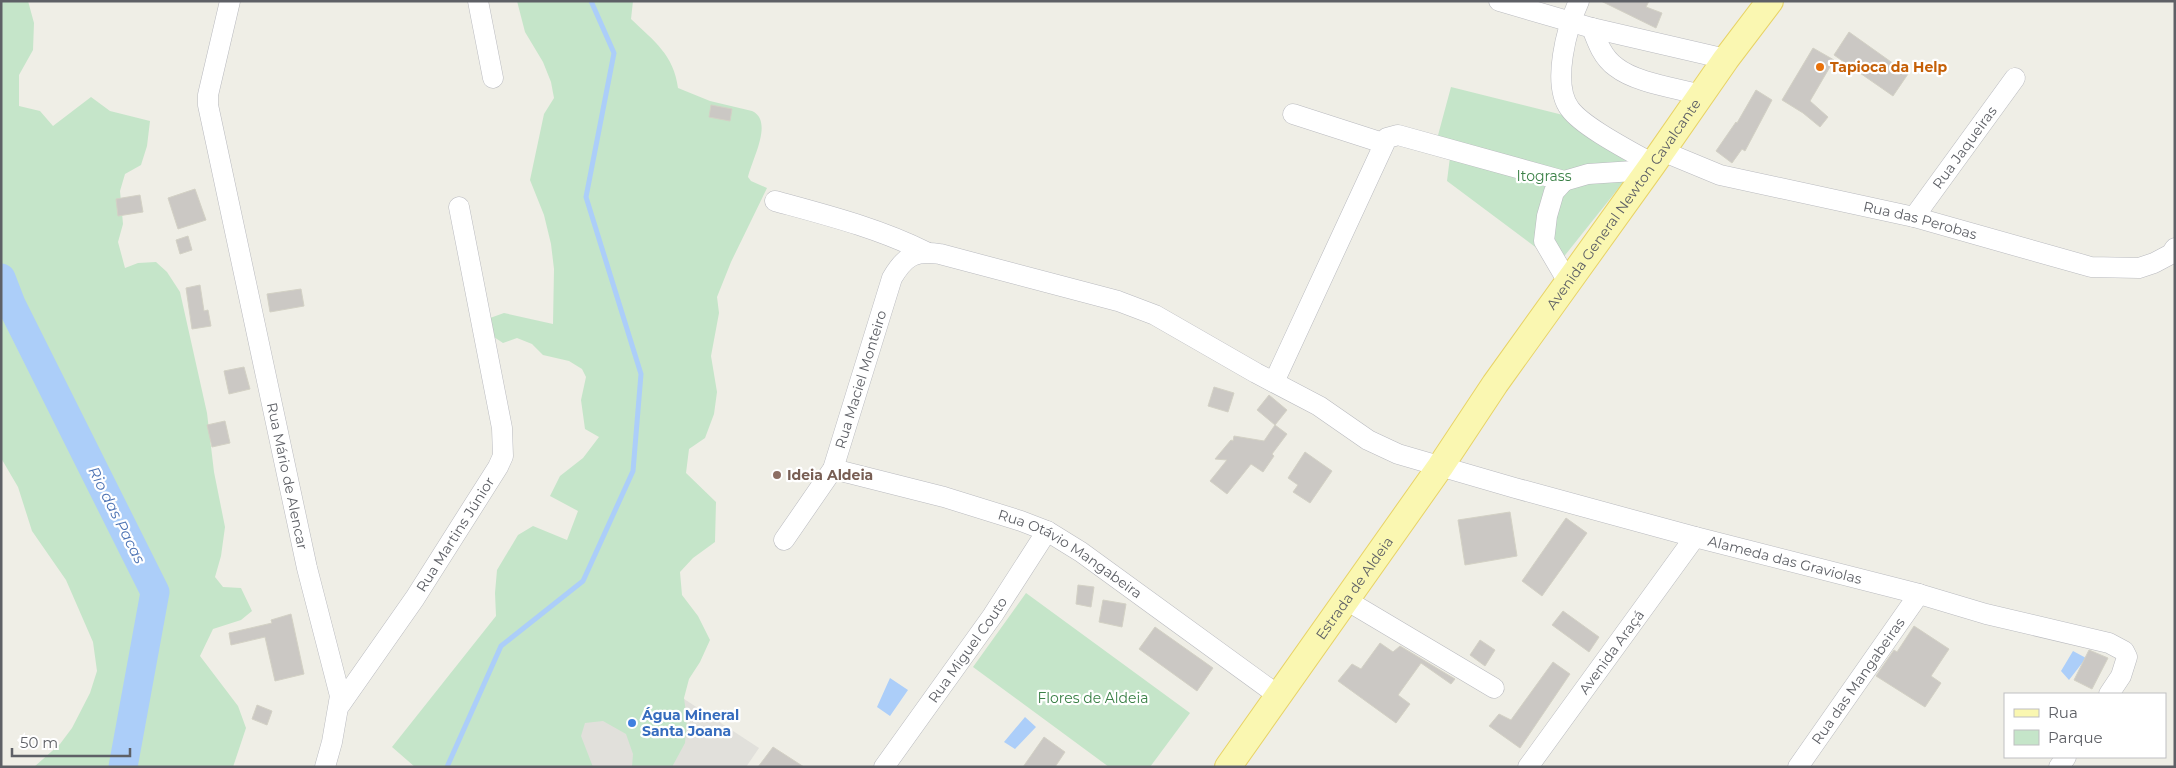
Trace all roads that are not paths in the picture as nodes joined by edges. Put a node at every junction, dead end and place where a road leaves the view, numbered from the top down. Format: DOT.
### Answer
graph roads {
  1 [pos="230,1"];
  2 [pos="478,1"];
  3 [pos="1499,1"];
  4 [pos="1579,1"];
  5 [pos="1770,1"];
  6 [pos="1570,22"];
  7 [pos="1592,28"];
  8 [pos="1726,59"];
  9 [pos="493,78"];
  10 [pos="2015,78"];
  11 [pos="1701,94"];
  12 [pos="1294,114"];
  13 [pos="1383,143"];
  14 [pos="1655,162"];
  15 [pos="1564,180"];
  16 [pos="775,201"];
  17 [pos="459,207"];
  18 [pos="1914,217"];
  19 [pos="2175,248"];
  20 [pos="926,252"];
  21 [pos="1568,282"];
  22 [pos="1274,382"];
  23 [pos="1478,408"];
  24 [pos="1440,466"];
  25 [pos="833,469"];
  26 [pos="1047,531"];
  27 [pos="1696,537"];
  28 [pos="784,540"];
  29 [pos="1919,594"];
  30 [pos="1346,600"];
  31 [pos="1494,688"];
  32 [pos="2110,693"];
  33 [pos="1279,696"];
  34 [pos="340,705"];
  35 [pos="325,767"];
  36 [pos="884,767"];
  37 [pos="1228,767"];
  38 [pos="1528,767"];
  39 [pos="1798,767"];
  1 -- 34 [label="street, Rua Mário de Alencar"];
  2 -- 9 [label="street"];
  3 -- 6 [label="street"];
  4 -- 6 [label="street, Rua das Perobas"];
  5 -- 8 [label="main road, Avenida General Newton Cavalcante"];
  6 -- 7 [label="street"];
  6 -- 14 [label="street, Rua das Perobas"];
  7 -- 8 [label="street"];
  7 -- 11 [label="street"];
  8 -- 11 [label="main road, Avenida General Newton Cavalcante"];
  10 -- 18 [label="street, Rua Jaqueiras"];
  11 -- 14 [label="main road, Avenida General Newton Cavalcante"];
  12 -- 13 [label="street"];
  13 -- 15 [label="street"];
  13 -- 22 [label="street"];
  14 -- 15 [label="street"];
  14 -- 18 [label="street, Rua das Perobas"];
  14 -- 21 [label="main road, Avenida General Newton Cavalcante"];
  15 -- 21 [label="street"];
  16 -- 20 [label="street, Alameda das Graviolas"];
  17 -- 34 [label="street, Rua Martins Júnior"];
  18 -- 19 [label="street, Rua das Perobas"];
  20 -- 22 [label="street, Alameda das Graviolas"];
  20 -- 25 [label="street, Rua Maciel Monteiro"];
  21 -- 23 [label="main road, Avenida General Newton Cavalcante"];
  22 -- 24 [label="street, Alameda das Graviolas"];
  23 -- 24 [label="main road, Estrada de Aldeia"];
  24 -- 27 [label="street, Alameda das Graviolas"];
  24 -- 30 [label="main road, Estrada de Aldeia"];
  25 -- 26 [label="street, Rua Otávio Mangabeira"];
  25 -- 28 [label="street, Rua Maciel Monteiro"];
  26 -- 33 [label="street, Rua Otávio Mangabeira"];
  26 -- 36 [label="street, Rua Miguel Couto"];
  27 -- 29 [label="street, Alameda das Graviolas"];
  27 -- 38 [label="street, Avenida Araçá"];
  29 -- 32 [label="street, Alameda das Graviolas"];
  29 -- 39 [label="street, Rua das Mangabeiras"];
  30 -- 31 [label="street"];
  30 -- 33 [label="main road, Estrada de Aldeia"];
  33 -- 37 [label="main road, Estrada de Aldeia"];
  34 -- 35 [label="street, Rua Mário de Alencar"];
}
